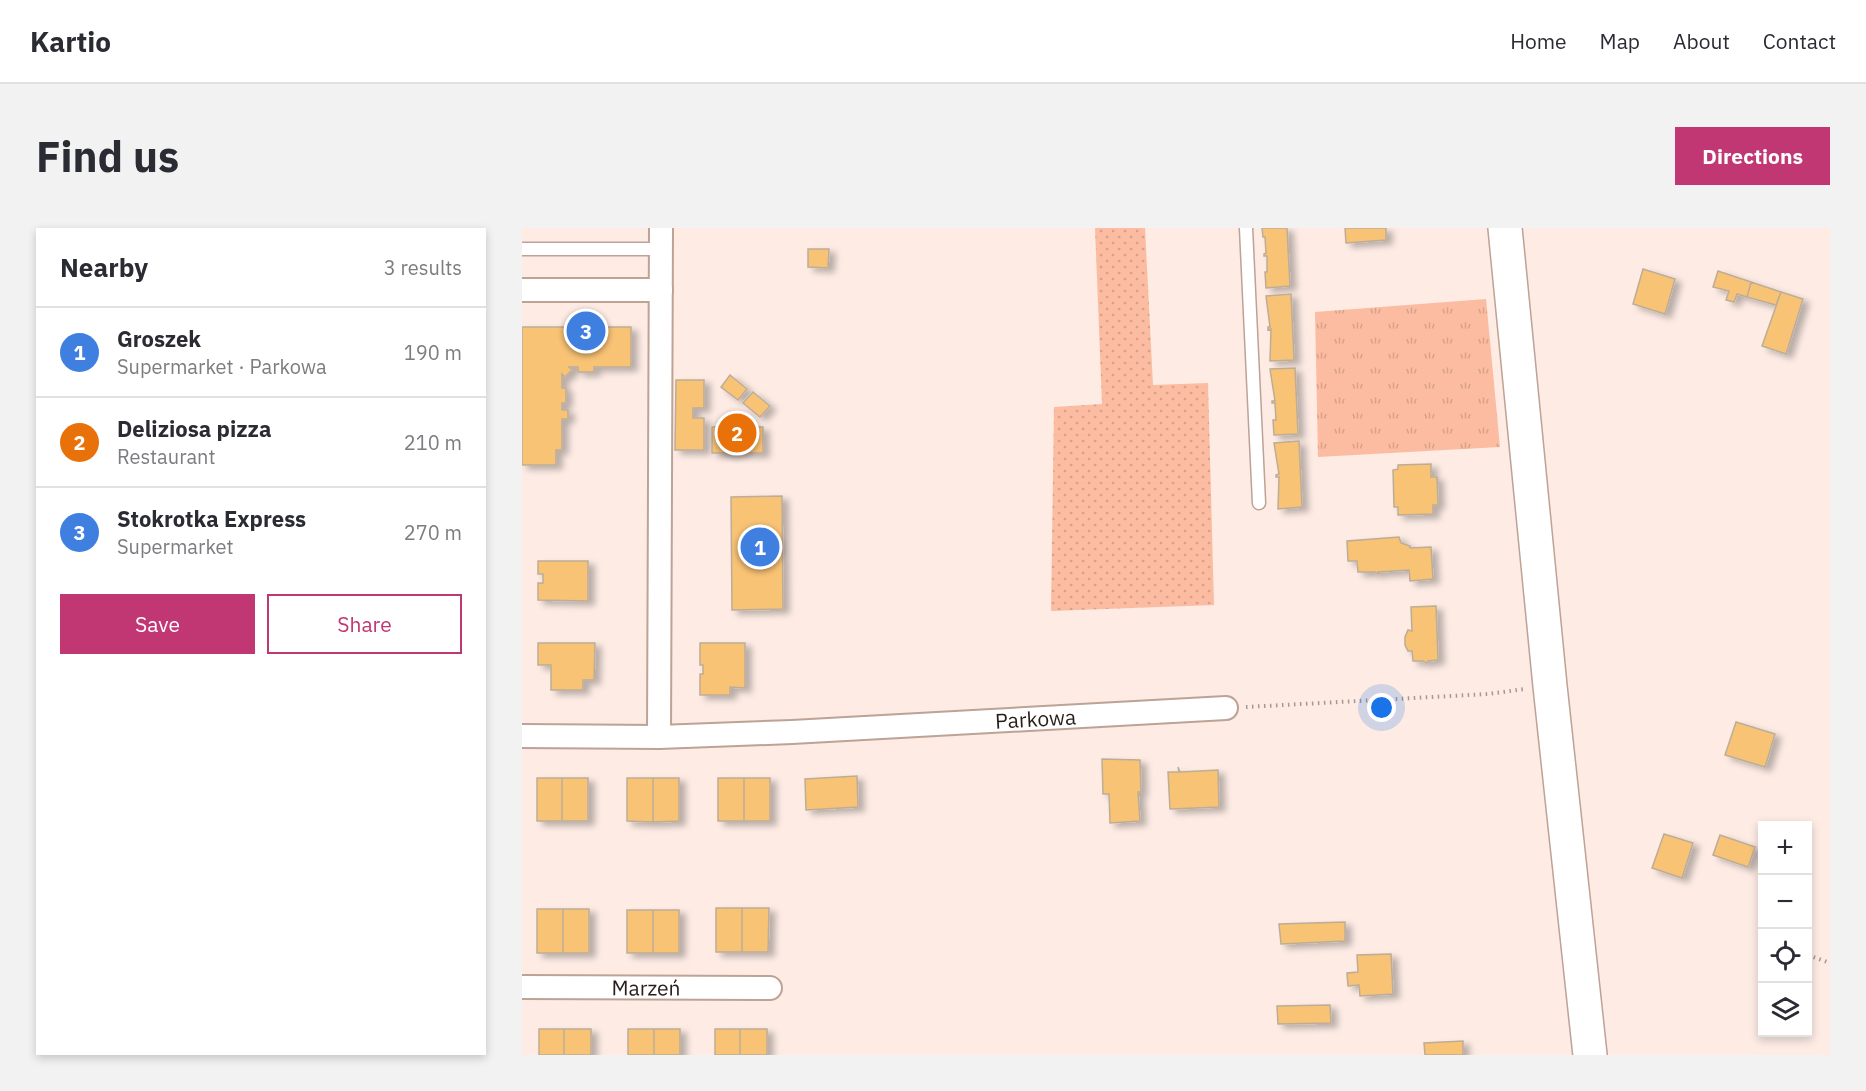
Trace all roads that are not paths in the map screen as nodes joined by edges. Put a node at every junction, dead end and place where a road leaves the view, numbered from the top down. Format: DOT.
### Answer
graph roads {
  1 [pos="1246,228"];
  2 [pos="1505,228"];
  3 [pos="660,239"];
  4 [pos="522,249"];
  5 [pos="522,290"];
  6 [pos="660,290"];
  7 [pos="1259,503"];
  8 [pos="1226,708"];
  9 [pos="522,736"];
  10 [pos="659,737"];
  11 [pos="522,987"];
  12 [pos="770,988"];
  13 [pos="1590,1055"];
  1 -- 7 [label="lane"];
  2 -- 13 [label="street"];
  3 -- 4 [label="lane"];
  3 -- 6 [label="street"];
  5 -- 6 [label="street"];
  6 -- 10 [label="street"];
  8 -- 10 [label="street, Parkowa"];
  9 -- 10 [label="street, Parkowa"];
  11 -- 12 [label="street, Marzeń"];
}
